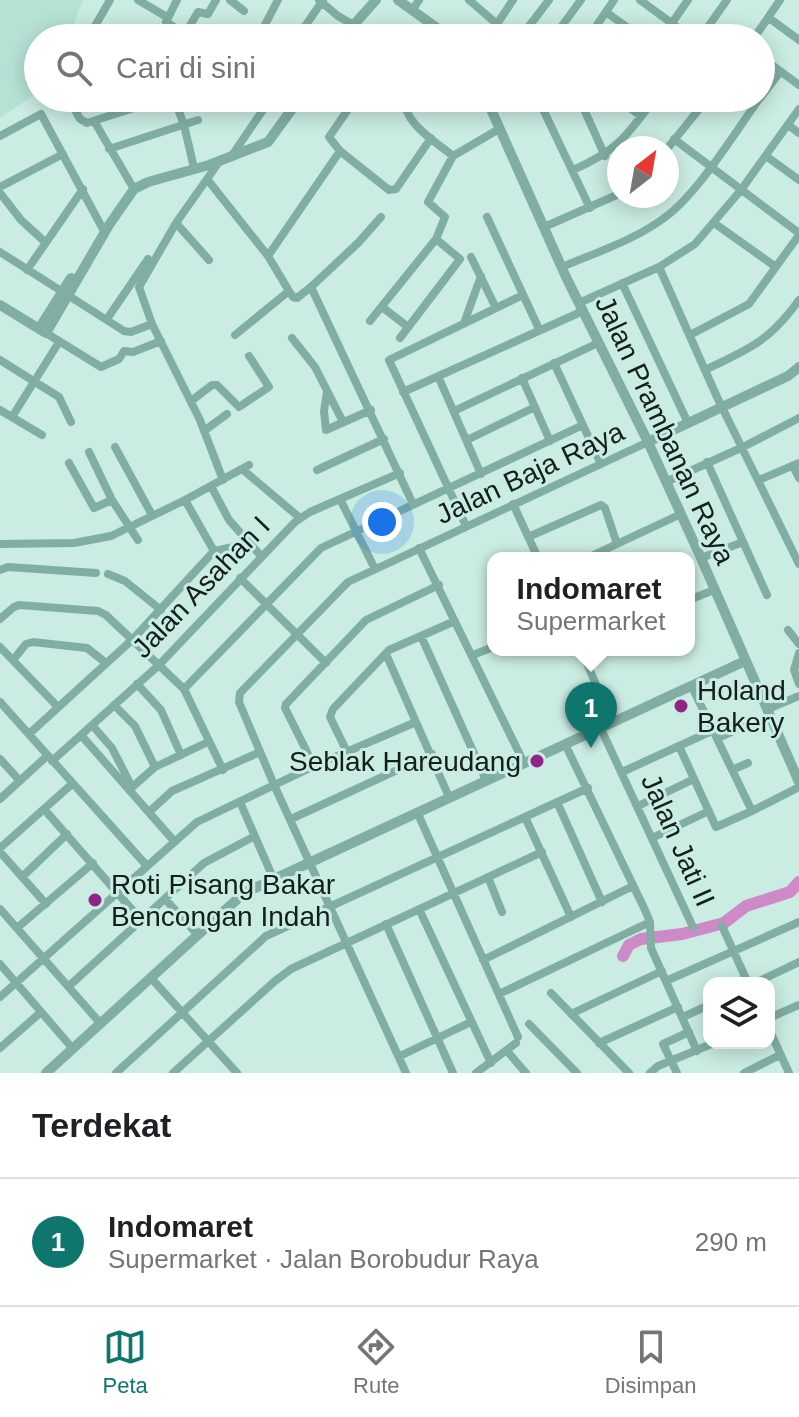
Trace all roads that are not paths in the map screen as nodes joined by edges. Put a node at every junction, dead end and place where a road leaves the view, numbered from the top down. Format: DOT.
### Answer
graph roads {
  1 [pos="110,0"];
  2 [pos="138,0"];
  3 [pos="177,0"];
  4 [pos="216,0"];
  5 [pos="230,0"];
  6 [pos="278,0"];
  7 [pos="376,0"];
  8 [pos="398,0"];
  9 [pos="469,0"];
  10 [pos="513,0"];
  11 [pos="549,0"];
  12 [pos="581,0"];
  13 [pos="614,0"];
  14 [pos="640,0"];
  15 [pos="688,0"];
  16 [pos="727,0"];
  17 [pos="766,0"];
  18 [pos="321,1"];
  19 [pos="778,4"];
  20 [pos="416,5"];
  21 [pos="244,11"];
  22 [pos="606,12"];
  23 [pos="769,18"];
  24 [pos="166,19"];
  25 [pos="672,23"];
  26 [pos="96,24"];
  27 [pos="172,24"];
  28 [pos="193,24"];
  29 [pos="266,24"];
  30 [pos="306,24"];
  31 [pos="353,24"];
  32 [pos="436,24"];
  33 [pos="497,24"];
  34 [pos="531,24"];
  35 [pos="563,24"];
  36 [pos="598,24"];
  37 [pos="623,24"];
  38 [pos="710,24"];
  39 [pos="764,24"];
  40 [pos="799,40"];
  41 [pos="775,68"];
  42 [pos="780,72"];
  43 [pos="775,79"];
  44 [pos="799,85"];
  45 [pos="799,109"];
  46 [pos="80,112"];
  47 [pos="121,112"];
  48 [pos="179,112"];
  49 [pos="264,112"];
  50 [pos="290,112"];
  51 [pos="346,112"];
  52 [pos="406,112"];
  53 [pos="492,112"];
  54 [pos="547,112"];
  55 [pos="585,112"];
  56 [pos="635,112"];
  57 [pos="644,112"];
  58 [pos="696,112"];
  59 [pos="750,112"];
  60 [pos="641,116"];
  61 [pos="198,120"];
  62 [pos="89,122"];
  63 [pos="184,125"];
  64 [pos="788,125"];
  65 [pos="499,129"];
  66 [pos="799,133"];
  67 [pos="0,136"];
  68 [pos="676,136"];
  69 [pos="431,138"];
  70 [pos="679,143"];
  71 [pos="109,149"];
  72 [pos="340,151"];
  73 [pos="63,154"];
  74 [pos="453,156"];
  75 [pos="605,156"];
  76 [pos="766,156"];
  77 [pos="231,157"];
  78 [pos="214,163"];
  79 [pos="709,167"];
  80 [pos="194,168"];
  81 [pos="573,170"];
  82 [pos="207,179"];
  83 [pos="799,180"];
  84 [pos="83,189"];
  85 [pos="134,189"];
  86 [pos="0,190"];
  87 [pos="741,190"];
  88 [pos="607,200"];
  89 [pos="590,208"];
  90 [pos="381,217"];
  91 [pos="487,217"];
  92 [pos="176,223"];
  93 [pos="714,223"];
  94 [pos="544,227"];
  95 [pos="105,229"];
  96 [pos="799,234"];
  97 [pos="436,239"];
  98 [pos="45,242"];
  99 [pos="0,252"];
  100 [pos="268,256"];
  101 [pos="471,257"];
  102 [pos="209,260"];
  103 [pos="562,267"];
  104 [pos="659,267"];
  105 [pos="776,267"];
  106 [pos="27,270"];
  107 [pos="481,276"];
  108 [pos="622,283"];
  109 [pos="311,287"];
  110 [pos="289,291"];
  111 [pos="65,294"];
  112 [pos="523,295"];
  113 [pos="799,300"];
  114 [pos="0,305"];
  115 [pos="382,307"];
  116 [pos="581,307"];
  117 [pos="496,308"];
  118 [pos="107,319"];
  119 [pos="370,321"];
  120 [pos="464,323"];
  121 [pos="152,324"];
  122 [pos="408,327"];
  123 [pos="539,329"];
  124 [pos="43,331"];
  125 [pos="235,335"];
  126 [pos="690,335"];
  127 [pos="292,338"];
  128 [pos="400,338"];
  129 [pos="161,341"];
  130 [pos="59,342"];
  131 [pos="598,343"];
  132 [pos="249,356"];
  133 [pos="0,360"];
  134 [pos="554,363"];
  135 [pos="799,367"];
  136 [pos="705,370"];
  137 [pos="438,376"];
  138 [pos="522,378"];
  139 [pos="34,381"];
  140 [pos="328,391"];
  141 [pos="403,392"];
  142 [pos="191,401"];
  143 [pos="535,407"];
  144 [pos="723,408"];
  145 [pos="0,410"];
  146 [pos="371,410"];
  147 [pos="454,411"];
  148 [pos="227,414"];
  149 [pos="12,417"];
  150 [pos="799,418"];
  151 [pos="71,422"];
  152 [pos="343,422"];
  153 [pos="688,423"];
  154 [pos="583,425"];
  155 [pos="204,431"];
  156 [pos="42,435"];
  157 [pos="384,439"];
  158 [pos="467,440"];
  159 [pos="550,441"];
  160 [pos="648,442"];
  161 [pos="115,447"];
  162 [pos="743,447"];
  163 [pos="89,452"];
  164 [pos="707,462"];
  165 [pos="69,463"];
  166 [pos="601,464"];
  167 [pos="796,465"];
  168 [pos="317,470"];
  169 [pos="400,473"];
  170 [pos="481,474"];
  171 [pos="799,478"];
  172 [pos="223,480"];
  173 [pos="759,480"];
  174 [pos="666,482"];
  175 [pos="211,486"];
  176 [pos="448,488"];
  177 [pos="340,499"];
  178 [pos="112,500"];
  179 [pos="185,500"];
  180 [pos="413,504"];
  181 [pos="513,504"];
  182 [pos="681,514"];
  183 [pos="152,515"];
  184 [pos="300,518"];
  185 [pos="466,526"];
  186 [pos="131,528"];
  187 [pos="355,532"];
  188 [pos="528,537"];
  189 [pos="138,540"];
  190 [pos="743,542"];
  191 [pos="0,544"];
  192 [pos="249,544"];
  193 [pos="617,544"];
  194 [pos="419,548"];
  195 [pos="214,551"];
  196 [pos="535,552"];
  197 [pos="600,552"];
  198 [pos="261,556"];
  199 [pos="701,558"];
  200 [pos="799,564"];
  201 [pos="375,569"];
  202 [pos="0,570"];
  203 [pos="96,573"];
  204 [pos="108,574"];
  205 [pos="240,578"];
  206 [pos="439,585"];
  207 [pos="714,590"];
  208 [pos="767,595"];
  209 [pos="695,598"];
  210 [pos="266,604"];
  211 [pos="161,610"];
  212 [pos="0,619"];
  213 [pos="455,621"];
  214 [pos="788,630"];
  215 [pos="296,633"];
  216 [pos="421,636"];
  217 [pos="133,639"];
  218 [pos="799,644"];
  219 [pos="0,647"];
  220 [pos="487,649"];
  221 [pos="799,653"];
  222 [pos="386,654"];
  223 [pos="473,655"];
  224 [pos="584,656"];
  225 [pos="13,660"];
  226 [pos="745,661"];
  227 [pos="106,663"];
  228 [pos="326,663"];
  229 [pos="159,665"];
  230 [pos="137,684"];
  231 [pos="799,684"];
  232 [pos="692,687"];
  233 [pos="184,689"];
  234 [pos="799,696"];
  235 [pos="0,702"];
  236 [pos="114,705"];
  237 [pos="57,706"];
  238 [pos="768,709"];
  239 [pos="755,721"];
  240 [pos="416,722"];
  241 [pos="613,723"];
  242 [pos="92,725"];
  243 [pos="601,729"];
  244 [pos="29,734"];
  245 [pos="716,734"];
  246 [pos="81,735"];
  247 [pos="208,742"];
  248 [pos="565,744"];
  249 [pos="679,746"];
  250 [pos="260,752"];
  251 [pos="347,752"];
  252 [pos="432,754"];
  253 [pos="181,755"];
  254 [pos="117,757"];
  255 [pos="50,758"];
  256 [pos="0,759"];
  257 [pos="524,763"];
  258 [pos="748,763"];
  259 [pos="107,764"];
  260 [pos="314,766"];
  261 [pos="155,767"];
  262 [pos="223,770"];
  263 [pos="732,770"];
  264 [pos="622,772"];
  265 [pos="694,779"];
  266 [pos="486,780"];
  267 [pos="20,781"];
  268 [pos="72,784"];
  269 [pos="799,785"];
  270 [pos="275,787"];
  271 [pos="588,788"];
  272 [pos="130,789"];
  273 [pos="449,797"];
  274 [pos="0,799"];
  275 [pos="240,802"];
  276 [pos="557,802"];
  277 [pos="638,806"];
  278 [pos="44,809"];
  279 [pos="709,811"];
  280 [pos="752,811"];
  281 [pos="149,812"];
  282 [pos="418,814"];
  283 [pos="525,817"];
  284 [pos="291,819"];
  285 [pos="67,834"];
  286 [pos="253,837"];
  287 [pos="652,838"];
  288 [pos="174,841"];
  289 [pos="0,850"];
  290 [pos="542,852"];
  291 [pos="437,859"];
  292 [pos="93,863"];
  293 [pos="311,864"];
  294 [pos="147,866"];
  295 [pos="22,877"];
  296 [pos="488,877"];
  297 [pos="274,880"];
  298 [pos="633,886"];
  299 [pos="118,892"];
  300 [pos="453,893"];
  301 [pos="165,899"];
  302 [pos="602,902"];
  303 [pos="46,904"];
  304 [pos="330,907"];
  305 [pos="0,909"];
  306 [pos="419,909"];
  307 [pos="502,912"];
  308 [pos="571,917"];
  309 [pos="141,920"];
  310 [pos="799,922"];
  311 [pos="386,924"];
  312 [pos="650,925"];
  313 [pos="722,926"];
  314 [pos="693,927"];
  315 [pos="17,928"];
  316 [pos="197,934"];
  317 [pos="347,941"];
  318 [pos="733,951"];
  319 [pos="43,957"];
  320 [pos="483,960"];
  321 [pos="799,962"];
  322 [pos="0,964"];
  323 [pos="664,976"];
  324 [pos="745,977"];
  325 [pos="768,977"];
  326 [pos="151,978"];
  327 [pos="15,983"];
  328 [pos="69,986"];
  329 [pos="551,993"];
  330 [pos="499,994"];
  331 [pos="0,997"];
  332 [pos="799,1005"];
  333 [pos="678,1007"];
  334 [pos="703,1008"];
  335 [pos="41,1012"];
  336 [pos="182,1012"];
  337 [pos="571,1014"];
  338 [pos="775,1015"];
  339 [pos="683,1017"];
  340 [pos="471,1022"];
  341 [pos="101,1024"];
  342 [pos="529,1024"];
  343 [pos="689,1032"];
  344 [pos="437,1037"];
  345 [pos="208,1041"];
  346 [pos="599,1043"];
  347 [pos="775,1043"];
  348 [pos="0,1048"];
  349 [pos="703,1048"];
  350 [pos="73,1049"];
  351 [pos="697,1051"];
  352 [pos="508,1054"];
  353 [pos="780,1055"];
  354 [pos="400,1056"];
  355 [pos="671,1062"];
  356 [pos="491,1063"];
  357 [pos="180,1071"];
  358 [pos="652,1071"];
  359 [pos="476,1072"];
  360 [pos="46,1073"];
  361 [pos="116,1073"];
  362 [pos="237,1073"];
  363 [pos="406,1073"];
  364 [pos="453,1073"];
  365 [pos="526,1073"];
  366 [pos="577,1073"];
  367 [pos="629,1073"];
  368 [pos="677,1073"];
  369 [pos="744,1073"];
  370 [pos="789,1073"];
  1 -- 26 [label="street"];
  2 -- 24 [label="street"];
  3 -- 24 [label="street"];
  4 -- 28 [label="street"];
  5 -- 21 [label="street"];
  6 -- 29 [label="street"];
  7 -- 31 [label="street"];
  8 -- 20 [label="street"];
  9 -- 33 [label="street"];
  10 -- 33 [label="street"];
  11 -- 34 [label="street"];
  12 -- 35 [label="street"];
  13 -- 22 [label="street"];
  14 -- 25 [label="street"];
  15 -- 25 [label="street"];
  16 -- 38 [label="street"];
  17 -- 19 [label="street"];
  18 -- 30 [label="street"];
  18 -- 31 [label="street"];
  19 -- 23 [label="street"];
  20 -- 32 [label="street"];
  22 -- 36 [label="street"];
  22 -- 37 [label="street"];
  23 -- 39 [label="street"];
  23 -- 40 [label="street"];
  24 -- 27 [label="street"];
  41 -- 42 [label="street"];
  42 -- 43 [label="street"];
  42 -- 44 [label="street"];
  45 -- 64 [label="street"];
  46 -- 62 [label="street"];
  47 -- 62 [label="street"];
  48 -- 63 [label="street"];
  49 -- 77 [label="street"];
  50 -- 77 [label="street"];
  51 -- 72 [label="street"];
  52 -- 69 [label="street"];
  53 -- 65 [label="street, Jalan Prambanan Raya"];
  54 -- 81 [label="street"];
  55 -- 75 [label="street"];
  56 -- 60 [label="street"];
  57 -- 60 [label="street"];
  58 -- 68 [label="street"];
  59 -- 79 [label="street"];
  60 -- 75 [label="street"];
  61 -- 63 [label="street"];
  62 -- 71 [label="street"];
  63 -- 71 [label="street"];
  63 -- 80 [label="street"];
  64 -- 66 [label="street"];
  64 -- 76 [label="street"];
  65 -- 74 [label="street"];
  65 -- 94 [label="street, Jalan Prambanan Raya"];
  67 -- 73 [label="street"];
  69 -- 72 [label="street"];
  69 -- 74 [label="street"];
  70 -- 79 [label="street"];
  71 -- 85 [label="street"];
  72 -- 100 [label="street"];
  73 -- 84 [label="street"];
  73 -- 86 [label="street"];
  74 -- 97 [label="street"];
  75 -- 81 [label="street"];
  76 -- 83 [label="street"];
  76 -- 87 [label="street"];
  77 -- 78 [label="street"];
  78 -- 80 [label="street"];
  78 -- 82 [label="street"];
  78 -- 118 [label="street"];
  79 -- 87 [label="street"];
  79 -- 103 [label="street"];
  80 -- 85 [label="street"];
  81 -- 89 [label="street"];
  82 -- 92 [label="street"];
  82 -- 100 [label="street"];
  84 -- 95 [label="street"];
  84 -- 98 [label="street"];
  85 -- 95 [label="street"];
  86 -- 98 [label="street"];
  87 -- 93 [label="street"];
  87 -- 96 [label="street"];
  88 -- 89 [label="street"];
  89 -- 94 [label="street"];
  90 -- 109 [label="street"];
  91 -- 112 [label="street"];
  92 -- 102 [label="street"];
  92 -- 121 [label="street"];
  93 -- 104 [label="street"];
  93 -- 105 [label="street"];
  94 -- 103 [label="street, Jalan Prambanan Raya"];
  95 -- 111 [label="street"];
  96 -- 105 [label="street"];
  97 -- 115 [label="street"];
  97 -- 122 [label="street"];
  98 -- 106 [label="street"];
  99 -- 106 [label="street"];
  100 -- 110 [label="street"];
  101 -- 107 [label="street"];
  103 -- 116 [label="street, Jalan Prambanan Raya"];
  104 -- 108 [label="street"];
  104 -- 126 [label="street"];
  105 -- 126 [label="street"];
  106 -- 111 [label="street"];
  107 -- 117 [label="street"];
  107 -- 120 [label="street"];
  108 -- 116 [label="street"];
  108 -- 153 [label="street"];
  109 -- 110 [label="street"];
  109 -- 146 [label="street"];
  110 -- 125 [label="street"];
  111 -- 118 [label="street"];
  111 -- 124 [label="street"];
  112 -- 117 [label="street"];
  112 -- 123 [label="street"];
  113 -- 136 [label="street"];
  114 -- 124 [label="street"];
  115 -- 119 [label="street"];
  115 -- 122 [label="street"];
  116 -- 123 [label="street"];
  116 -- 131 [label="street, Jalan Prambanan Raya"];
  117 -- 120 [label="street"];
  118 -- 121 [label="street"];
  120 -- 141 [label="street"];
  121 -- 129 [label="street"];
  122 -- 128 [label="street"];
  123 -- 137 [label="street"];
  124 -- 130 [label="street"];
  126 -- 136 [label="street"];
  127 -- 140 [label="street"];
  129 -- 130 [label="street"];
  129 -- 142 [label="street"];
  130 -- 139 [label="street"];
  131 -- 134 [label="street"];
  131 -- 160 [label="street, Jalan Prambanan Raya"];
  132 -- 142 [label="street"];
  133 -- 139 [label="street"];
  134 -- 138 [label="street"];
  134 -- 154 [label="street"];
  135 -- 144 [label="street"];
  136 -- 144 [label="street"];
  137 -- 141 [label="street"];
  137 -- 147 [label="street"];
  138 -- 143 [label="street"];
  138 -- 147 [label="street"];
  139 -- 149 [label="street"];
  139 -- 151 [label="street"];
  140 -- 152 [label="street"];
  140 -- 152 [label="street"];
  141 -- 176 [label="street"];
  142 -- 155 [label="street"];
  143 -- 158 [label="street"];
  143 -- 159 [label="street"];
  144 -- 153 [label="street"];
  144 -- 162 [label="street"];
  145 -- 149 [label="street"];
  146 -- 152 [label="street"];
  146 -- 157 [label="street"];
  147 -- 158 [label="street"];
  148 -- 155 [label="street"];
  149 -- 156 [label="street"];
  150 -- 162 [label="street"];
  153 -- 160 [label="street"];
  154 -- 159 [label="street"];
  154 -- 166 [label="street"];
  155 -- 172 [label="street"];
  157 -- 168 [label="street"];
  157 -- 169 [label="street"];
  158 -- 170 [label="street"];
  159 -- 170 [label="street"];
  160 -- 166 [label="street, Jalan Baja Raya"];
  160 -- 174 [label="street, Jalan Prambanan Raya"];
  161 -- 183 [label="street"];
  162 -- 164 [label="street"];
  162 -- 173 [label="street"];
  163 -- 178 [label="street"];
  164 -- 174 [label="street"];
  164 -- 190 [label="street"];
  165 -- 178 [label="street"];
  166 -- 181 [label="street, Jalan Baja Raya"];
  167 -- 171 [label="street"];
  167 -- 173 [label="street"];
  169 -- 177 [label="street, Jalan Asahan I"];
  169 -- 180 [label="street"];
  170 -- 176 [label="street"];
  172 -- 175 [label="street"];
  172 -- 184 [label="street"];
  173 -- 200 [label="street"];
  174 -- 182 [label="street, Jalan Prambanan Raya"];
  175 -- 179 [label="street"];
  175 -- 192 [label="street"];
  176 -- 180 [label="street"];
  176 -- 185 [label="street"];
  177 -- 184 [label="street, Jalan Asahan I"];
  177 -- 187 [label="street"];
  178 -- 186 [label="street"];
  179 -- 183 [label="street"];
  179 -- 195 [label="street"];
  180 -- 187 [label="street"];
  181 -- 185 [label="street, Jalan Baja Raya"];
  181 -- 188 [label="street"];
  182 -- 193 [label="street"];
  182 -- 199 [label="street, Jalan Prambanan Raya"];
  183 -- 186 [label="street"];
  184 -- 198 [label="street, Jalan Asahan I"];
  185 -- 194 [label="street, Jalan Baja Raya"];
  186 -- 189 [label="street"];
  186 -- 191 [label="street"];
  187 -- 201 [label="street"];
  187 -- 210 [label="street"];
  188 -- 193 [label="street"];
  188 -- 196 [label="street"];
  190 -- 199 [label="street"];
  190 -- 208 [label="street"];
  192 -- 195 [label="street"];
  192 -- 198 [label="street"];
  193 -- 197 [label="street"];
  194 -- 201 [label="street, Jalan Baja Raya"];
  194 -- 206 [label="street"];
  195 -- 211 [label="street"];
  198 -- 205 [label="street, Jalan Asahan I"];
  199 -- 207 [label="street, Jalan Prambanan Raya"];
  201 -- 215 [label="street, Jalan Baja Raya"];
  202 -- 203 [label="street"];
  204 -- 211 [label="street"];
  205 -- 210 [label="street"];
  205 -- 229 [label="street, Jalan Asahan I"];
  206 -- 213 [label="street"];
  206 -- 228 [label="street"];
  207 -- 209 [label="street"];
  207 -- 226 [label="street, Jalan Prambanan Raya"];
  210 -- 215 [label="street"];
  210 -- 233 [label="street"];
  211 -- 217 [label="street"];
  212 -- 217 [label="street"];
  213 -- 216 [label="street"];
  213 -- 223 [label="street"];
  214 -- 218 [label="street"];
  215 -- 228 [label="street"];
  215 -- 250 [label="street, Jalan Baja Raya"];
  216 -- 222 [label="street"];
  216 -- 266 [label="street"];
  217 -- 227 [label="street"];
  217 -- 229 [label="street"];
  219 -- 225 [label="street"];
  220 -- 223 [label="street"];
  221 -- 231 [label="street"];
  222 -- 240 [label="street"];
  222 -- 251 [label="street"];
  223 -- 257 [label="street"];
  224 -- 241 [label="street"];
  225 -- 227 [label="street"];
  225 -- 237 [label="street"];
  226 -- 232 [label="street"];
  226 -- 238 [label="street, Jalan Prambanan Raya"];
  227 -- 237 [label="street"];
  228 -- 260 [label="street"];
  229 -- 230 [label="street, Jalan Asahan I"];
  229 -- 233 [label="street"];
  230 -- 236 [label="street, Jalan Asahan I"];
  230 -- 253 [label="street"];
  232 -- 241 [label="street"];
  232 -- 245 [label="street"];
  233 -- 247 [label="street"];
  234 -- 238 [label="street"];
  235 -- 244 [label="street"];
  236 -- 242 [label="street, Jalan Asahan I"];
  236 -- 261 [label="street"];
  237 -- 244 [label="street"];
  238 -- 269 [label="street, Jalan Prambanan Raya"];
  239 -- 245 [label="street"];
  240 -- 251 [label="street"];
  240 -- 252 [label="street"];
  241 -- 243 [label="street"];
  242 -- 246 [label="street, Jalan Asahan I"];
  242 -- 254 [label="street"];
  243 -- 248 [label="street"];
  243 -- 264 [label="street, Jalan Jati II"];
  244 -- 255 [label="street"];
  245 -- 249 [label="street"];
  245 -- 263 [label="street"];
  246 -- 255 [label="street, Jalan Asahan I"];
  246 -- 259 [label="street"];
  247 -- 253 [label="street"];
  247 -- 262 [label="street"];
  248 -- 257 [label="street"];
  248 -- 271 [label="street"];
  249 -- 264 [label="street"];
  249 -- 265 [label="street"];
  250 -- 262 [label="street"];
  250 -- 270 [label="street, Jalan Baja Raya"];
  251 -- 260 [label="street"];
  252 -- 273 [label="street"];
  252 -- 284 [label="street"];
  253 -- 261 [label="street"];
  254 -- 259 [label="street"];
  254 -- 272 [label="street"];
  255 -- 267 [label="street, Jalan Asahan I"];
  255 -- 268 [label="street"];
  256 -- 267 [label="street"];
  257 -- 266 [label="street"];
  258 -- 263 [label="street"];
  259 -- 272 [label="street"];
  260 -- 270 [label="street"];
  261 -- 272 [label="street"];
  262 -- 281 [label="street"];
  263 -- 280 [label="street"];
  264 -- 277 [label="street, Jalan Jati II"];
  265 -- 277 [label="street"];
  265 -- 279 [label="street"];
  266 -- 273 [label="street"];
  267 -- 274 [label="street, Jalan Asahan I"];
  268 -- 278 [label="street"];
  268 -- 294 [label="street"];
  269 -- 280 [label="street"];
  270 -- 275 [label="street"];
  270 -- 284 [label="street, Jalan Baja Raya"];
  271 -- 276 [label="street"];
  271 -- 298 [label="street"];
  272 -- 281 [label="street"];
  273 -- 282 [label="street"];
  275 -- 286 [label="street"];
  275 -- 288 [label="street"];
  276 -- 283 [label="street"];
  276 -- 302 [label="street"];
  277 -- 287 [label="street, Jalan Jati II"];
  278 -- 285 [label="street"];
  278 -- 289 [label="street"];
  279 -- 280 [label="street"];
  279 -- 287 [label="street"];
  281 -- 288 [label="street"];
  282 -- 291 [label="street"];
  282 -- 293 [label="street"];
  283 -- 290 [label="street"];
  283 -- 291 [label="street"];
  284 -- 293 [label="street, Jalan Baja Raya"];
  285 -- 292 [label="street"];
  285 -- 295 [label="street"];
  286 -- 297 [label="street"];
  286 -- 301 [label="street"];
  287 -- 314 [label="street, Jalan Jati II"];
  288 -- 294 [label="street"];
  289 -- 295 [label="street"];
  290 -- 296 [label="street"];
  290 -- 308 [label="street"];
  291 -- 300 [label="street"];
  291 -- 304 [label="street"];
  292 -- 299 [label="street"];
  292 -- 303 [label="street"];
  293 -- 297 [label="street"];
  293 -- 304 [label="street, Jalan Baja Raya"];
  294 -- 299 [label="street"];
  295 -- 303 [label="street"];
  296 -- 300 [label="street"];
  296 -- 307 [label="street"];
  297 -- 316 [label="street"];
  298 -- 302 [label="street"];
  298 -- 312 [label="street"];
  299 -- 309 [label="street"];
  299 -- 319 [label="street"];
  300 -- 306 [label="street"];
  300 -- 320 [label="street"];
  301 -- 309 [label="street"];
  301 -- 316 [label="street"];
  302 -- 308 [label="street"];
  303 -- 315 [label="street"];
  304 -- 317 [label="street, Jalan Baja Raya"];
  304 -- 336 [label="street"];
  305 -- 315 [label="street"];
  306 -- 311 [label="street"];
  306 -- 340 [label="street"];
  308 -- 320 [label="street"];
  309 -- 328 [label="street"];
  310 -- 318 [label="street"];
  311 -- 317 [label="street"];
  311 -- 344 [label="street"];
  312 -- 323 [label="street"];
  312 -- 330 [label="street"];
  313 -- 318 [label="street"];
  315 -- 319 [label="street"];
  316 -- 326 [label="street"];
  317 -- 345 [label="street"];
  317 -- 354 [label="street, Jalan Baja Raya"];
  318 -- 323 [label="street"];
  318 -- 324 [label="street"];
  319 -- 327 [label="street"];
  319 -- 328 [label="street"];
  320 -- 330 [label="street"];
  321 -- 325 [label="street"];
  322 -- 327 [label="street"];
  323 -- 333 [label="street"];
  323 -- 337 [label="street"];
  326 -- 336 [label="street"];
  326 -- 341 [label="street"];
  327 -- 331 [label="street"];
  327 -- 335 [label="street"];
  328 -- 341 [label="street"];
  329 -- 337 [label="street"];
  330 -- 352 [label="street"];
  332 -- 338 [label="street"];
  333 -- 339 [label="street"];
  333 -- 346 [label="street"];
  334 -- 339 [label="street"];
  335 -- 348 [label="street"];
  335 -- 350 [label="street"];
  336 -- 345 [label="street"];
  336 -- 361 [label="street"];
  337 -- 346 [label="street"];
  339 -- 343 [label="street"];
  340 -- 344 [label="street"];
  340 -- 356 [label="street"];
  341 -- 350 [label="street"];
  342 -- 366 [label="street"];
  343 -- 351 [label="street"];
  343 -- 355 [label="street"];
  344 -- 354 [label="street"];
  344 -- 364 [label="street"];
  345 -- 357 [label="street"];
  345 -- 362 [label="street"];
  346 -- 367 [label="street"];
  347 -- 353 [label="street"];
  349 -- 351 [label="street"];
  350 -- 360 [label="street"];
  351 -- 355 [label="street"];
  352 -- 356 [label="street"];
  352 -- 365 [label="street"];
  353 -- 369 [label="street"];
  353 -- 370 [label="street"];
  354 -- 363 [label="street, Jalan Baja Raya"];
  355 -- 358 [label="street"];
  355 -- 368 [label="street"];
  356 -- 359 [label="street"];
}
